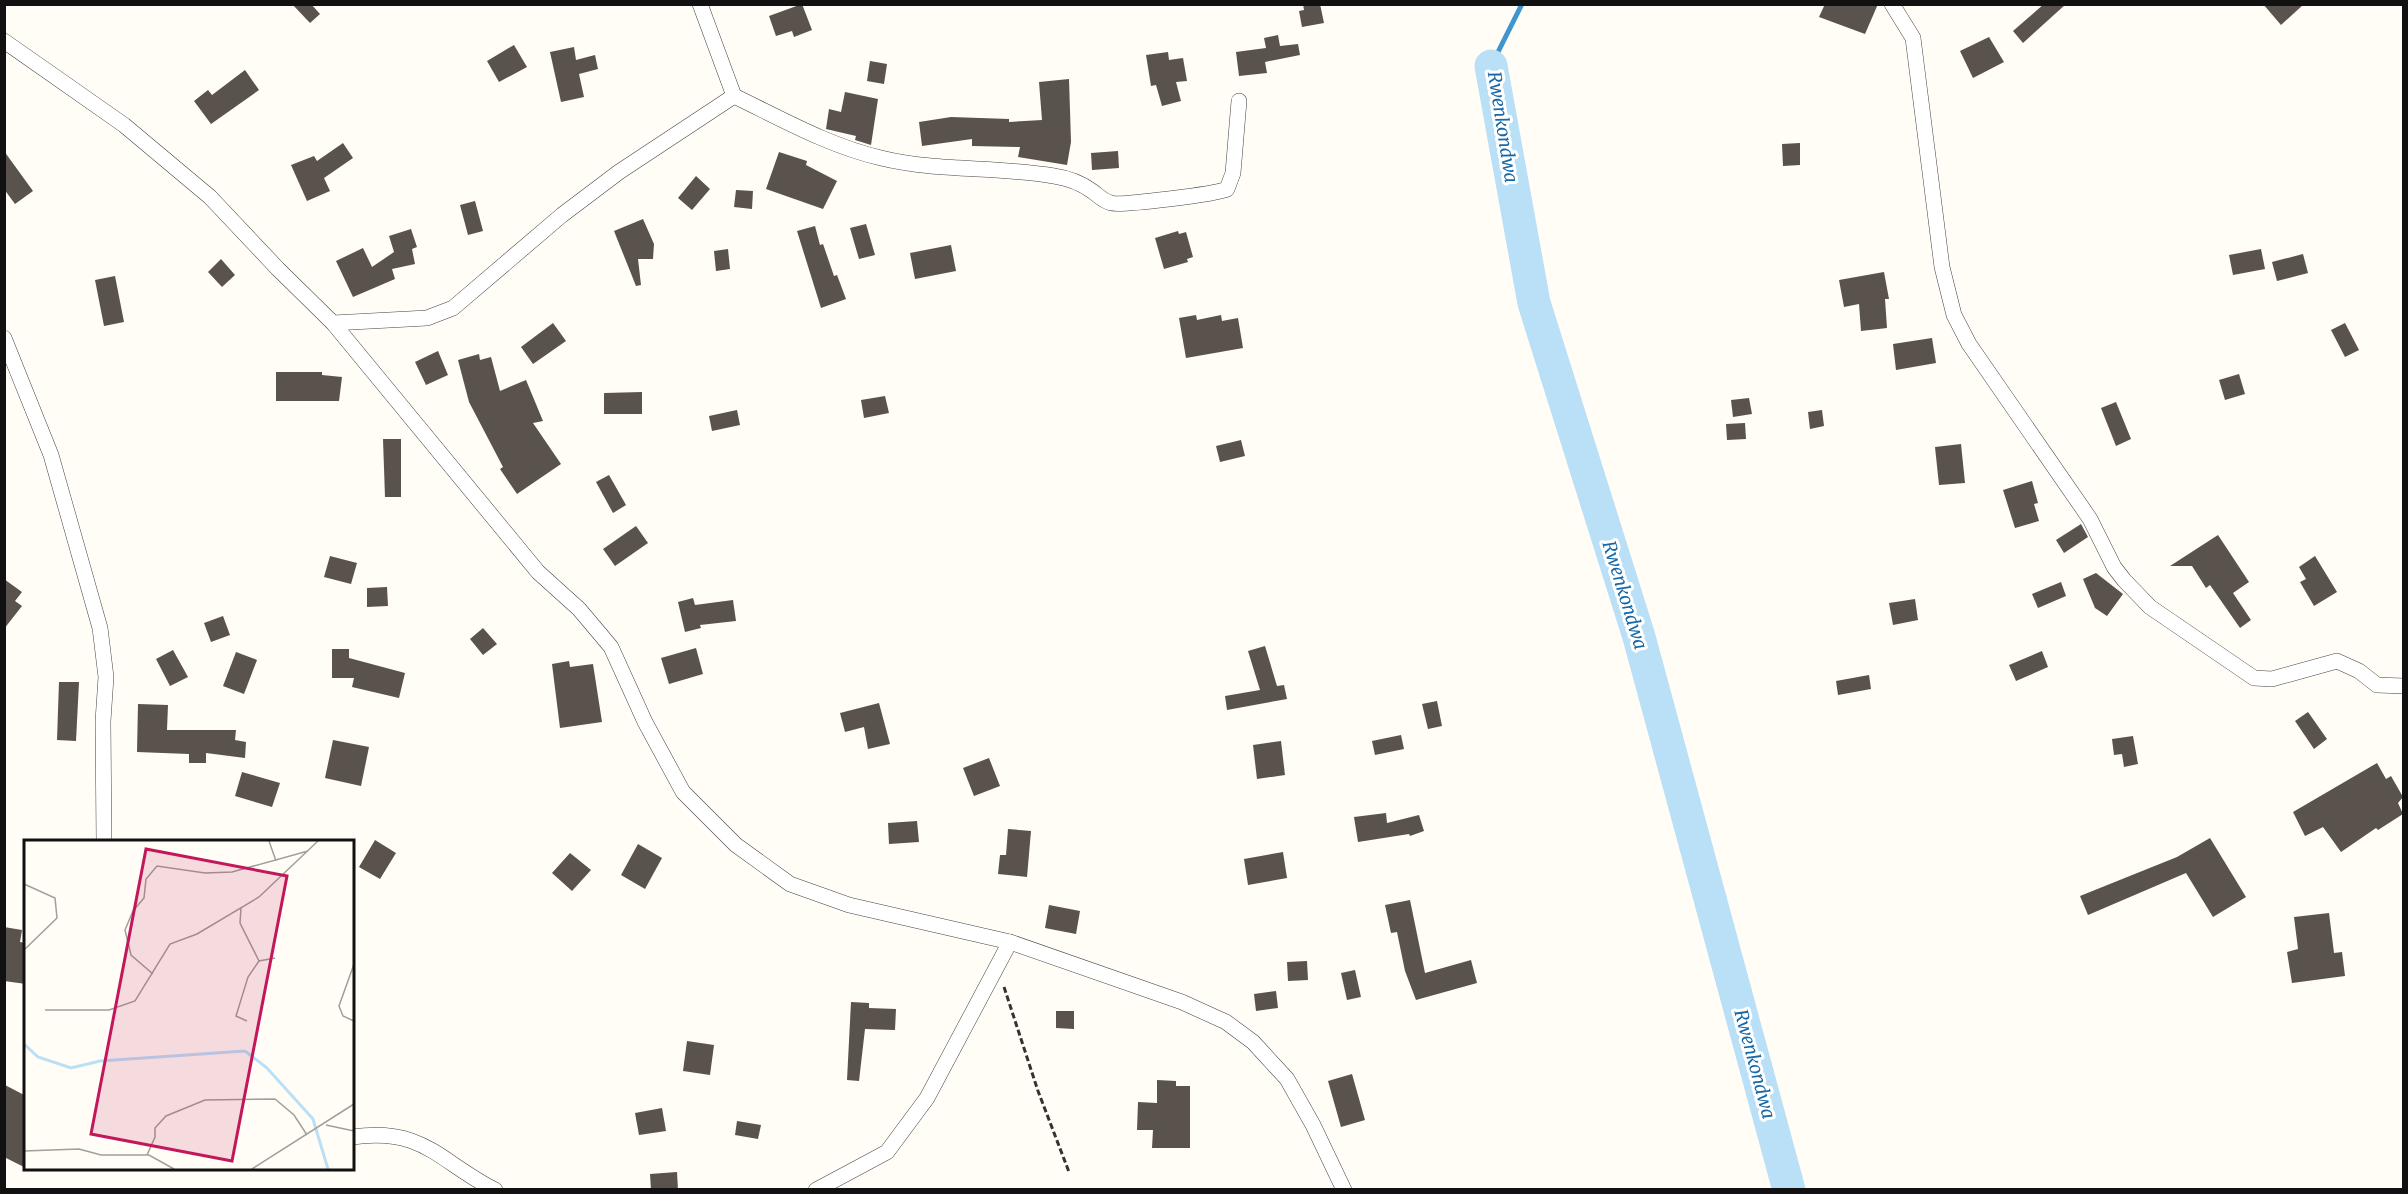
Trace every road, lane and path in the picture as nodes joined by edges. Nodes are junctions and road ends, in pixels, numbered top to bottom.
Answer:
1 (700, 4) edge
2 (1892, 4) edge
3 (4, 41) edge
4 (734, 96) junction
5 (1239, 101) dead end
6 (333, 323) junction
7 (4, 338) edge
8 (2403, 686) edge
9 (104, 840) edge
10 (1010, 942) junction
11 (998, 965) junction
12 (354, 1137) edge
13 (1069, 1172) dead end
14 (495, 1190) edge
15 (816, 1190) edge
16 (1344, 1190) edge

1 - 4 street
2 - 8 street
3 - 6 street
4 - 5 street
4 - 6 street
6 - 10 street
7 - 9 street
10 - 11 street
10 - 16 street
11 - 13 path
11 - 15 street
12 - 14 street

